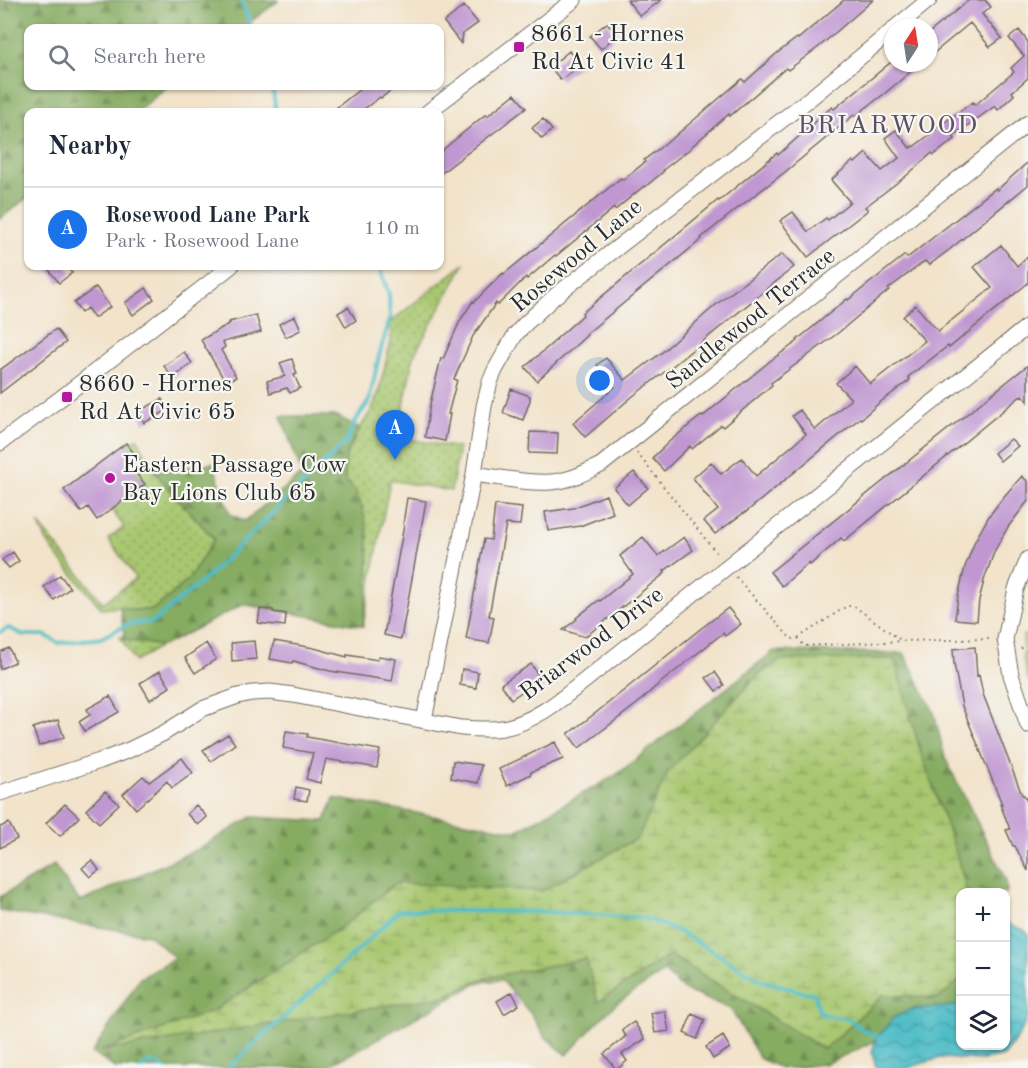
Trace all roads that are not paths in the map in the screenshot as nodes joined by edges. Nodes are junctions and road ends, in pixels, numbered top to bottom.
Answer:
1 (574, 0) edge
2 (929, 0) edge
3 (907, 18) edge
4 (884, 37) edge
5 (433, 108) edge
6 (1028, 123) edge
7 (226, 270) edge
8 (1028, 327) edge
9 (0, 443) edge
10 (474, 474) junction
11 (1028, 559) edge
12 (424, 720) junction
13 (1028, 725) edge
14 (0, 793) edge

1 - 5 street
2 - 3 street, Rosewood Lane
4 - 10 street, Rosewood Lane
6 - 10 street, Sandlewood Terrace
7 - 9 street
8 - 12 street, Briarwood Drive
10 - 12 street, Rosewood Lane
11 - 13 street
12 - 14 street, Briarwood Drive

